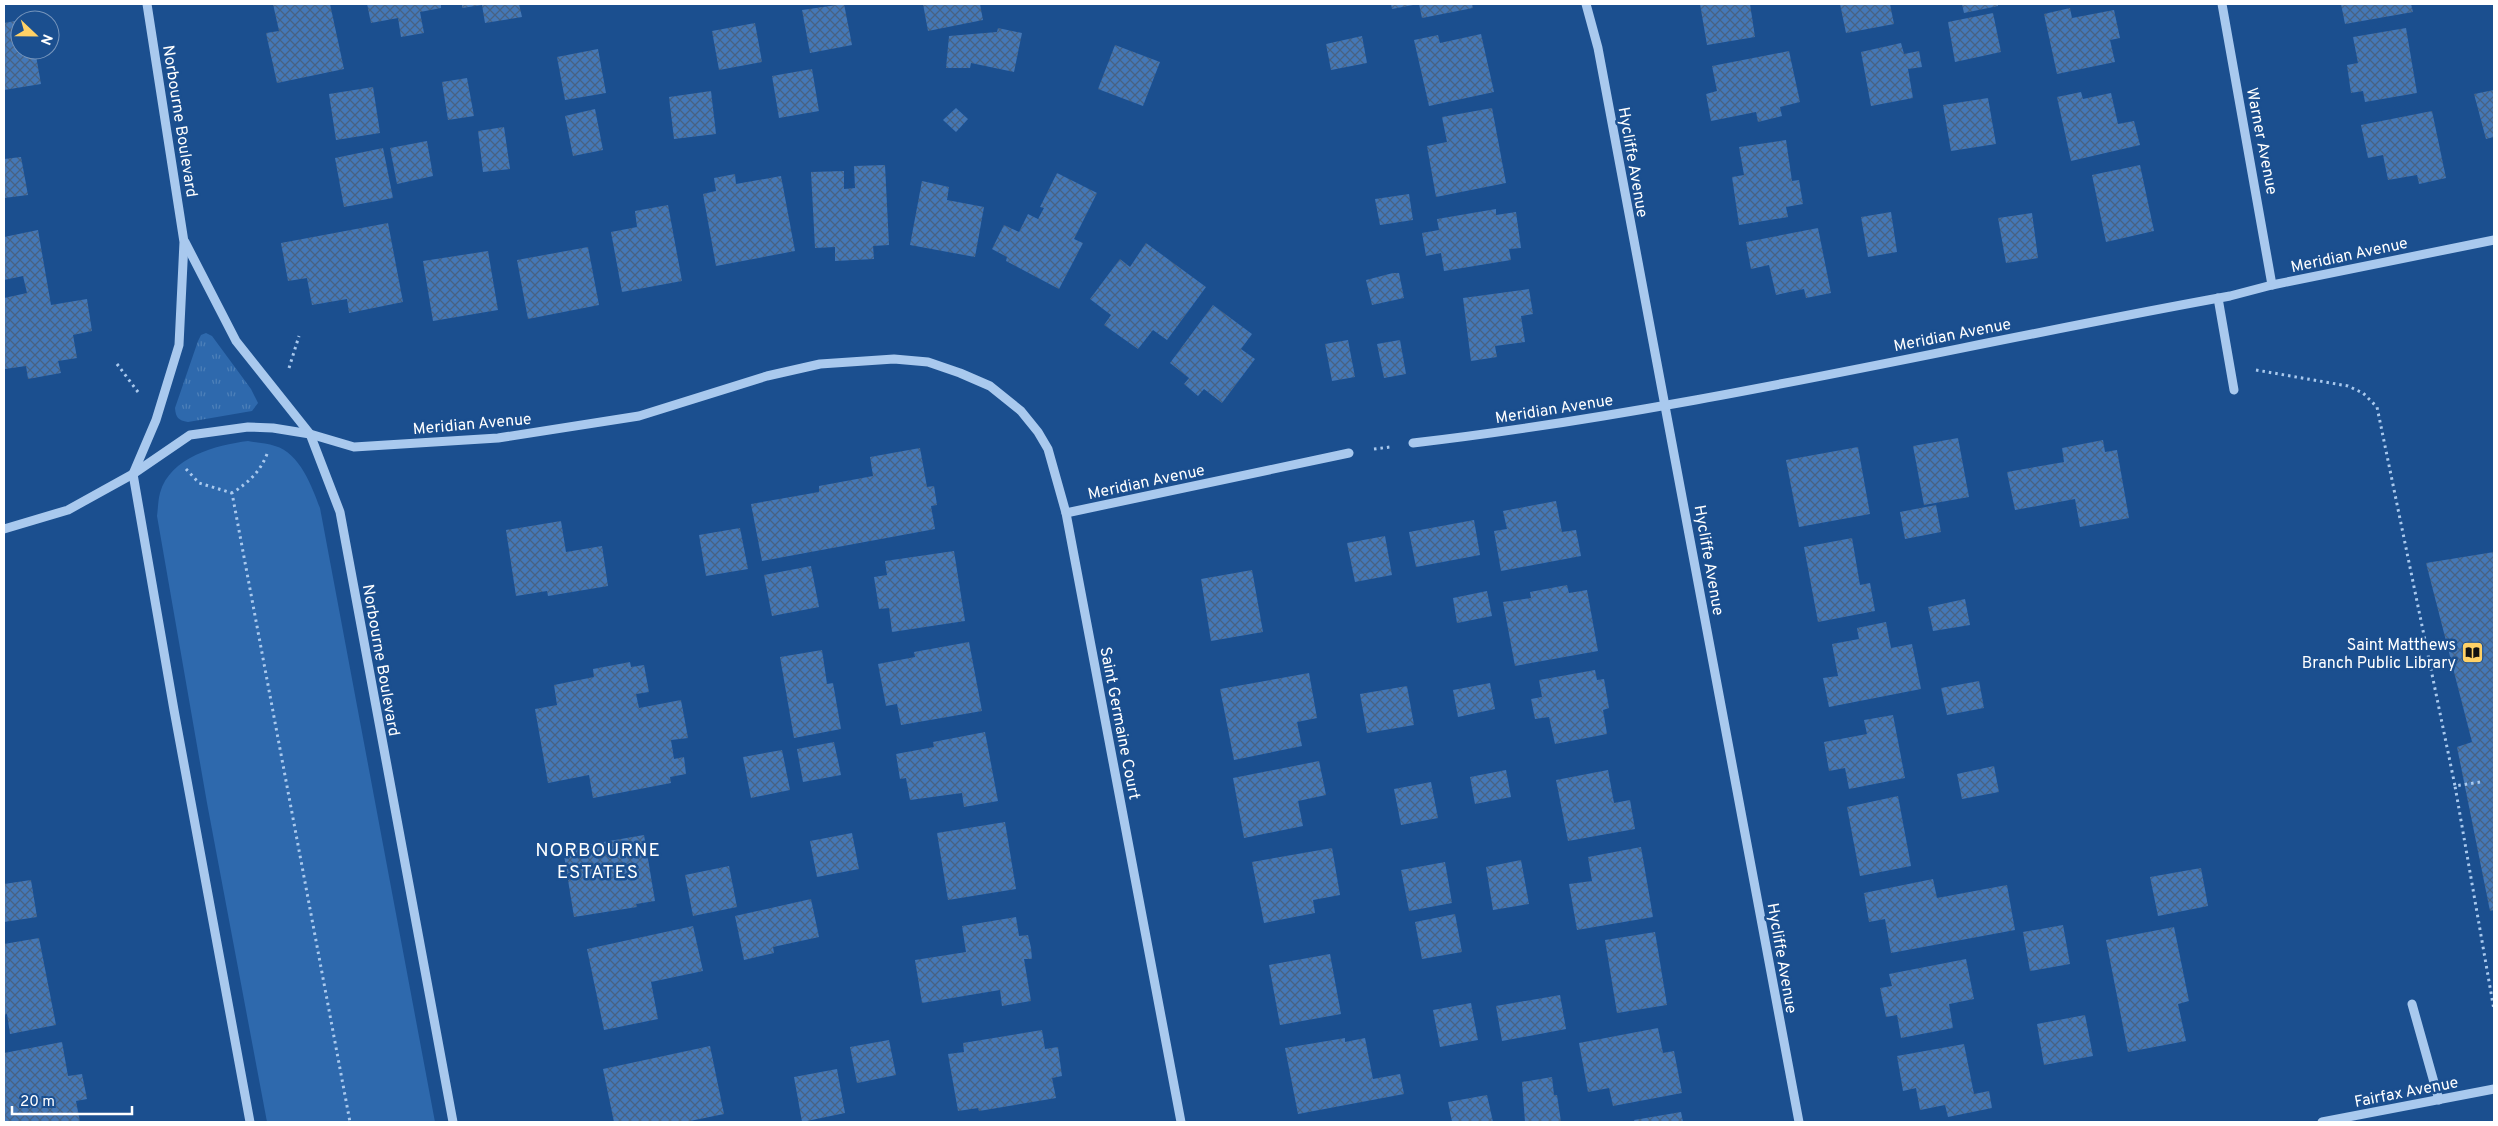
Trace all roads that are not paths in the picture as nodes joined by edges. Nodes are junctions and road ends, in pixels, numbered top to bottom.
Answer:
1 (147, 4) edge
2 (1586, 4) edge
3 (2222, 4) edge
4 (2494, 240) edge
5 (184, 242) junction
6 (2272, 285) junction
7 (2218, 298) junction
8 (960, 372) joint
9 (2234, 390) dead end
10 (1666, 405) junction
11 (310, 434) junction
12 (1413, 443) road end
13 (1349, 453) road end
14 (133, 474) junction
15 (1066, 513) junction
16 (4, 529) edge
17 (2412, 1004) dead end
18 (2494, 1089) edge
19 (2439, 1100) junction
20 (250, 1122) edge
21 (453, 1122) edge
22 (1181, 1122) edge
23 (1799, 1122) edge
24 (2322, 1122) edge

1 - 5 street, Norbourne Boulevard
2 - 10 street, Hycliffe Avenue
3 - 6 street, Warner Avenue
4 - 6 street, Meridian Avenue
5 - 11 street, Norbourne Boulevard
5 - 14 street, Norbourne Boulevard
6 - 7 street, Meridian Avenue
7 - 9 street
7 - 10 street, Meridian Avenue
8 - 11 street, Meridian Avenue
8 - 15 street, Saint Germaine Court
10 - 12 street, Meridian Avenue
10 - 23 street, Hycliffe Avenue
11 - 14 street, Meridian Avenue
11 - 21 street, Norbourne Boulevard
13 - 15 street, Meridian Avenue
14 - 16 street, Meridian Avenue
14 - 20 street
15 - 22 street, Saint Germaine Court
17 - 19 street
18 - 19 street, Fairfax Avenue
19 - 24 street, Fairfax Avenue

